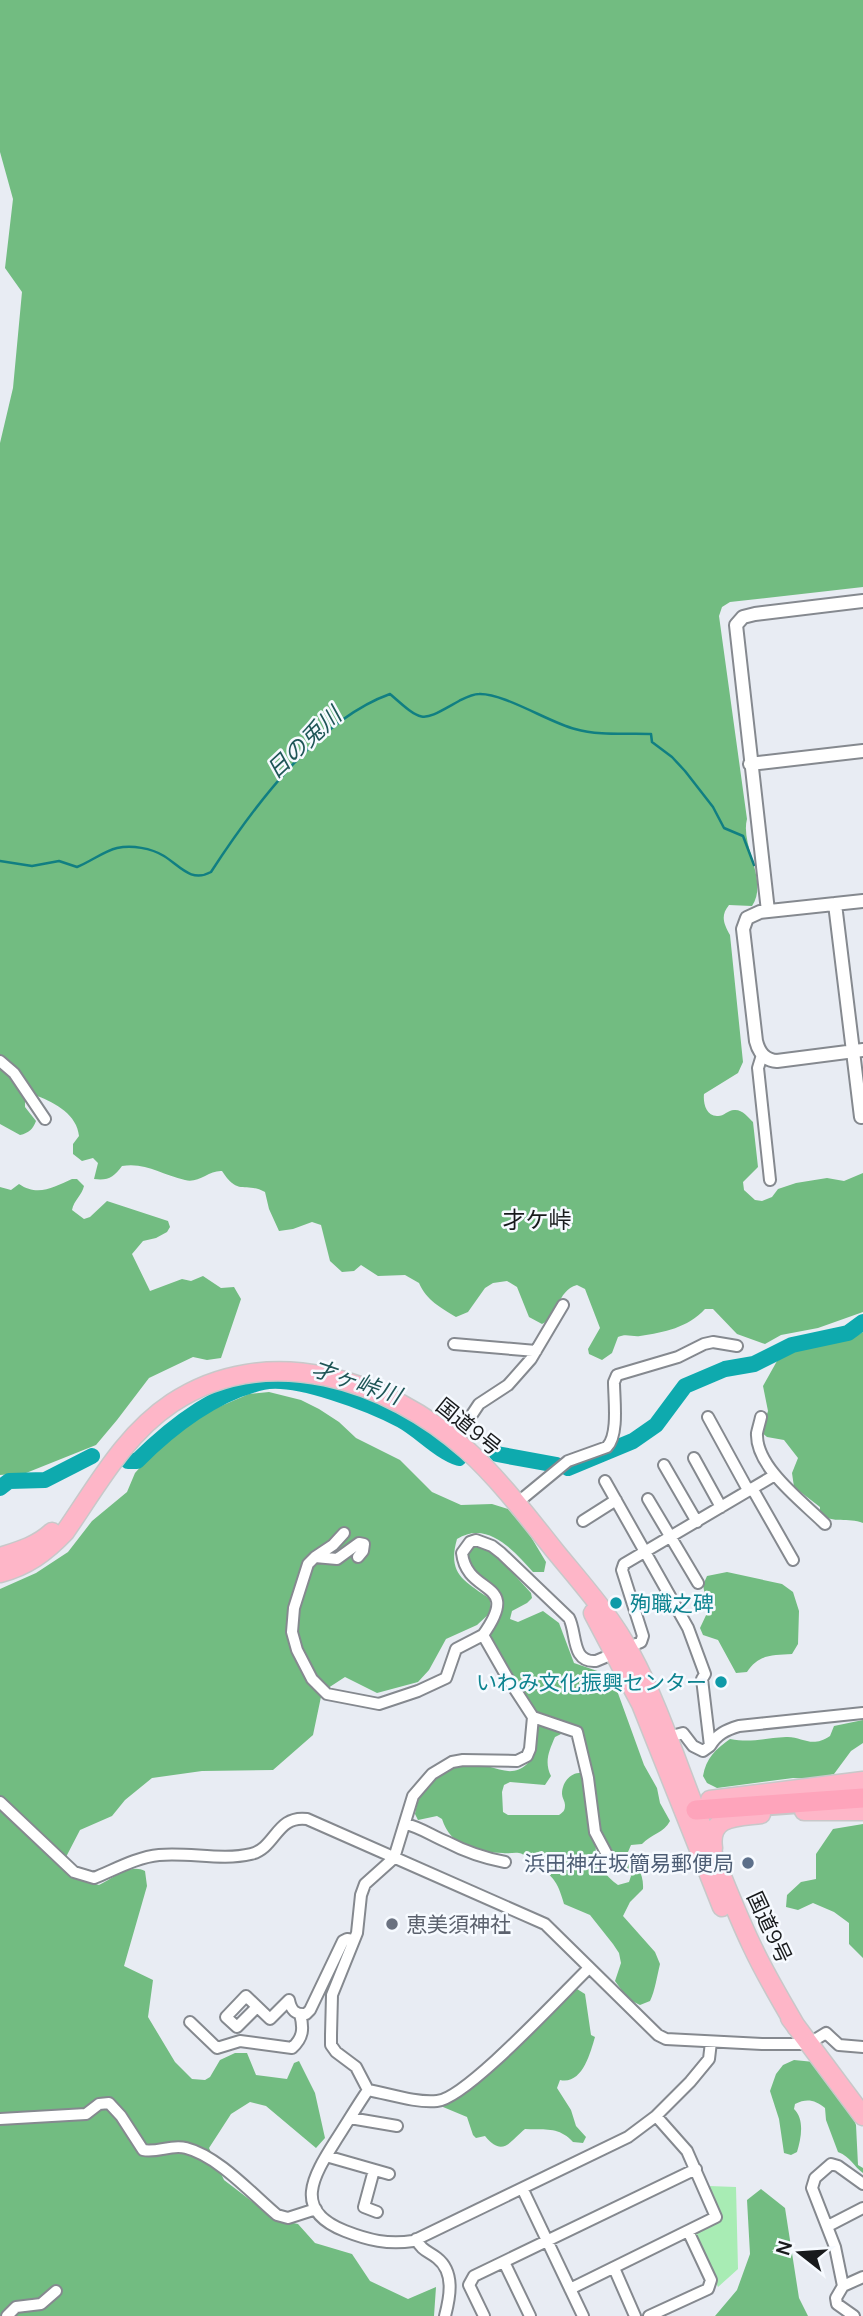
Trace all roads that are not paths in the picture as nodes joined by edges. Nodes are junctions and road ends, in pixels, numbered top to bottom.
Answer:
1 (863, 601) edge
2 (863, 751) edge
3 (750, 764) junction
4 (863, 901) edge
5 (835, 904) junction
6 (768, 911) junction
7 (858, 1051) edge
8 (762, 1055) junction
9 (0, 1061) edge
10 (861, 1117) dead end
11 (45, 1119) dead end
12 (770, 1180) dead end
13 (563, 1305) dead end
14 (454, 1344) dead end
15 (737, 1346) dead end
16 (536, 1351) junction
17 (708, 1417) dead end
18 (761, 1417) dead end
19 (455, 1440) junction
20 (694, 1458) dead end
21 (664, 1465) dead end
22 (775, 1475) junction
23 (605, 1481) dead end
24 (750, 1489) junction
25 (88, 1499) junction
26 (648, 1499) dead end
27 (616, 1500) junction
28 (517, 1503) junction
29 (721, 1507) junction
30 (583, 1521) dead end
31 (696, 1522) junction
32 (825, 1524) dead end
33 (344, 1533) dead end
34 (671, 1537) junction
35 (645, 1552) junction
36 (0, 1557) edge
37 (315, 1557) junction
38 (358, 1557) dead end
39 (793, 1560) dead end
40 (0, 1573) edge
41 (698, 1583) dead end
42 (483, 1635) junction
43 (622, 1651) junction
44 (863, 1713) edge
45 (533, 1717) junction
46 (668, 1737) junction
47 (710, 1746) junction
48 (685, 1777) junction
49 (863, 1781) edge
50 (863, 1796) edge
51 (724, 1799) junction
52 (0, 1802) edge
53 (690, 1811) junction
54 (863, 1811) edge
55 (761, 1814) junction
56 (406, 1824) junction
57 (715, 1857) junction
58 (394, 1858) junction
59 (505, 1862) dead end
60 (611, 1862) dead end
61 (355, 1940) junction
62 (589, 1968) junction
63 (257, 2007) dead end
64 (300, 2014) junction
65 (190, 2022) dead end
66 (797, 2028) junction
67 (711, 2042) junction
68 (808, 2044) junction
69 (863, 2047) edge
70 (368, 2090) junction
71 (656, 2116) junction
72 (863, 2116) edge
73 (350, 2118) junction
74 (0, 2119) edge
75 (397, 2126) dead end
76 (326, 2156) junction
77 (696, 2169) junction
78 (374, 2170) junction
79 (388, 2174) dead end
80 (863, 2185) edge
81 (523, 2190) junction
82 (863, 2208) edge
83 (316, 2209) junction
84 (377, 2212) dead end
85 (828, 2226) junction
86 (688, 2231) junction
87 (416, 2239) junction
88 (547, 2241) junction
89 (504, 2262) junction
90 (614, 2268) junction
91 (863, 2277) edge
92 (843, 2286) junction
93 (570, 2288) junction
94 (56, 2291) dead end
95 (8, 2316) edge
96 (445, 2316) edge
97 (484, 2316) edge
98 (530, 2316) edge
99 (583, 2316) edge
100 (635, 2316) edge
101 (649, 2316) edge
102 (854, 2316) edge

1 - 3 street
2 - 3 street
3 - 6 street
4 - 5 street
5 - 6 street
5 - 7 street
6 - 8 street
7 - 8 street
7 - 10 street
8 - 12 street
9 - 11 street
13 - 16 street
14 - 16 street
15 - 28 street
16 - 19 street
17 - 24 street
18 - 22 street
19 - 25 highway, 国道9号
19 - 28 highway, 国道9号
20 - 29 street
21 - 31 street
22 - 24 street
22 - 32 street
23 - 27 street
24 - 29 street
24 - 39 street
25 - 36 highway, 国道9号
25 - 40 highway, 国道9号
26 - 34 street
27 - 30 street
27 - 35 street
28 - 43 highway, 国道9号
29 - 31 street
31 - 34 street
33 - 37 street
34 - 35 street
34 - 41 street
35 - 43 street
35 - 47 street
37 - 38 street
37 - 42 street
42 - 43 street
42 - 45 street
43 - 46 highway, 国道9号
43 - 53 highway, 国道9号
44 - 47 street
45 - 56 street
45 - 60 street
46 - 47 street
46 - 48 highway, 国道9号
48 - 51 highway
48 - 53 highway, 国道9号
49 - 51 highway
50 - 51 highway
50 - 53 highway
51 - 53 highway
52 - 58 street
53 - 55 highway
53 - 57 highway, 国道9号
53 - 66 highway, 国道9号
54 - 55 highway
55 - 57 highway
56 - 58 street
56 - 59 street
57 - 66 highway, 国道9号
58 - 61 street
58 - 62 street
61 - 64 street
61 - 70 street
62 - 67 street
62 - 70 street
63 - 64 street
64 - 65 street
66 - 68 highway, 国道9号
67 - 68 street
67 - 71 street
68 - 69 street
68 - 72 highway, 国道9号
70 - 73 street
71 - 77 street
71 - 81 street
73 - 75 street
73 - 76 street
74 - 83 street
76 - 78 street
76 - 83 street
77 - 86 street
77 - 88 street
78 - 79 street
78 - 84 street
80 - 85 street
81 - 87 street
81 - 88 street
82 - 85 street
83 - 87 street
85 - 92 street
86 - 90 street
86 - 101 street
87 - 96 street
88 - 89 street
88 - 93 street
89 - 97 street
89 - 98 street
90 - 93 street
90 - 100 street
91 - 92 street
92 - 102 street
93 - 99 street
94 - 95 street

